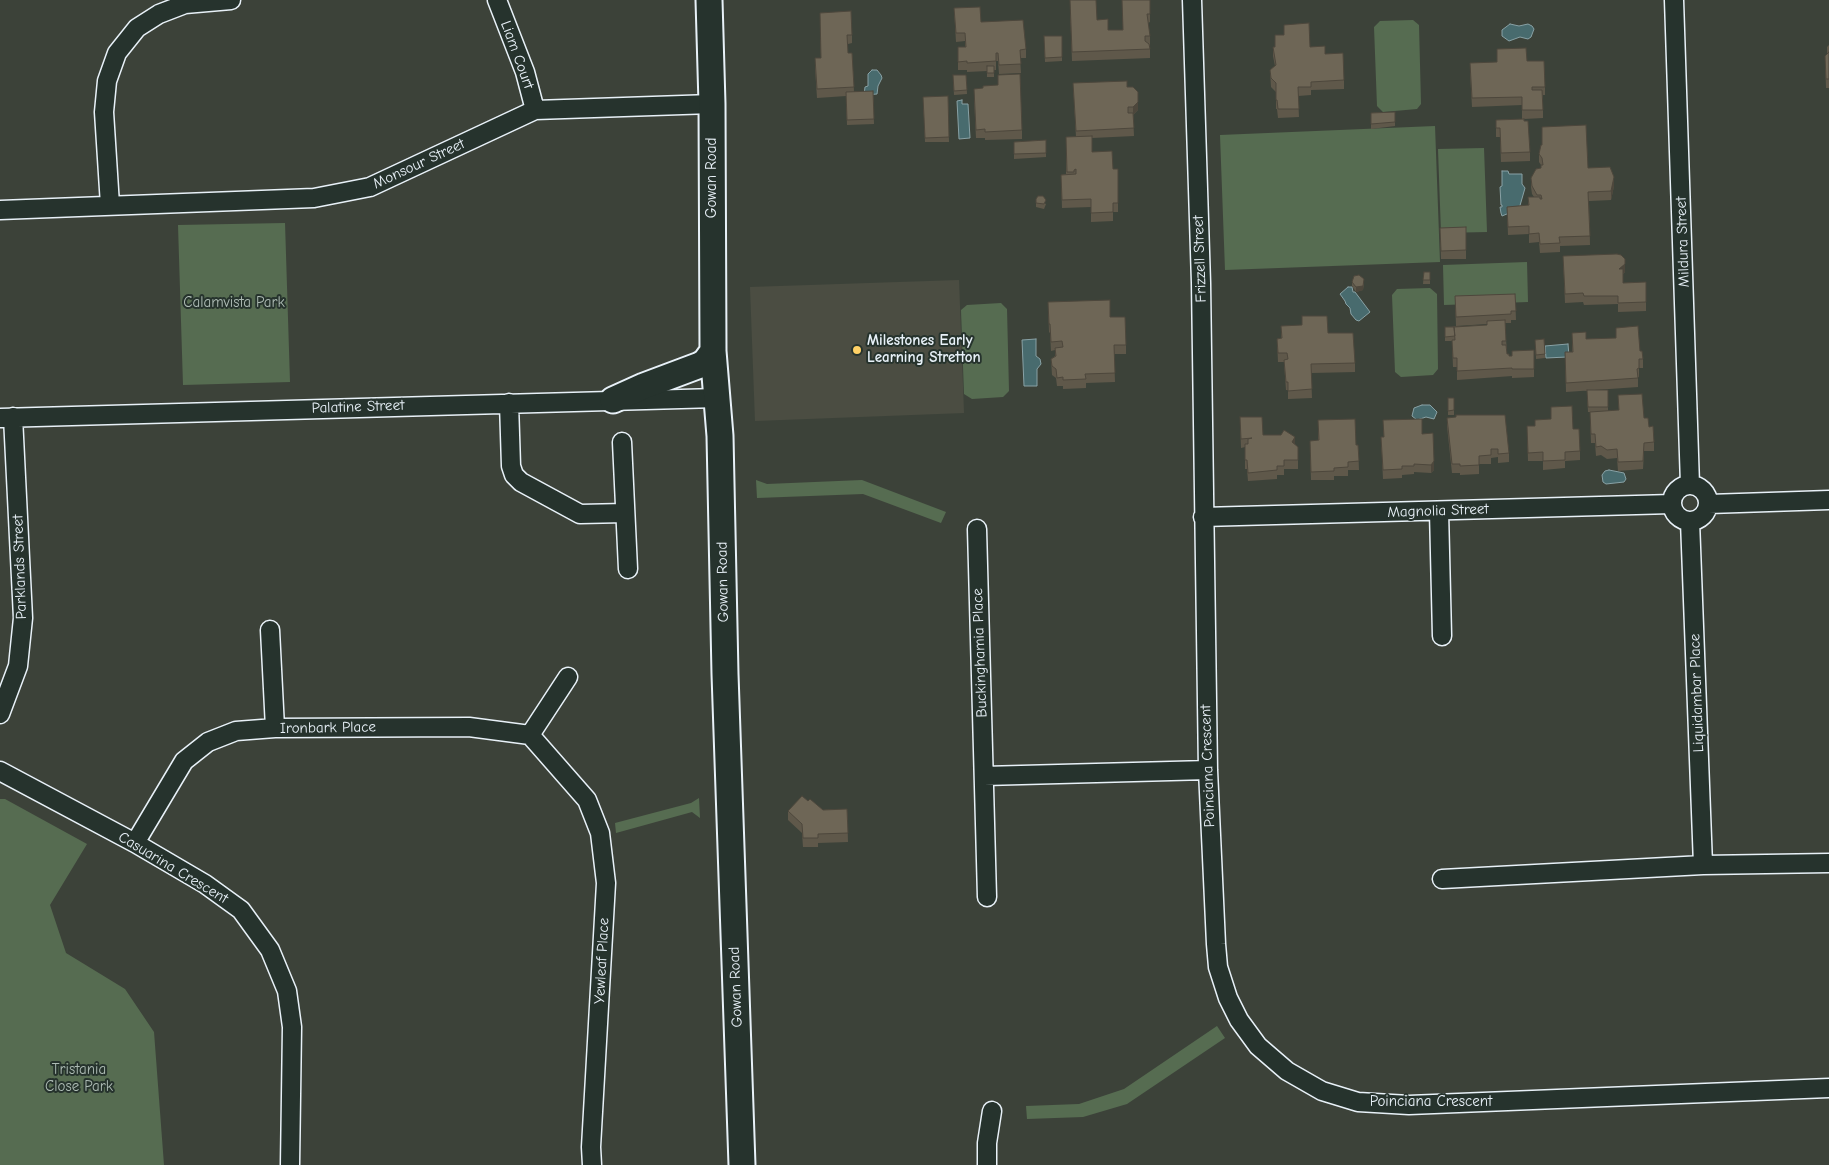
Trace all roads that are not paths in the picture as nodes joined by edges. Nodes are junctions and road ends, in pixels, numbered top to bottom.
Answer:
1 (231, 0) edge
2 (497, 0) edge
3 (709, 0) edge
4 (1192, 0) edge
5 (1674, 0) edge
6 (712, 104) junction
7 (535, 110) junction
8 (110, 205) junction
9 (0, 210) edge
10 (713, 351) junction
11 (717, 398) junction
12 (614, 400) junction
13 (509, 403) junction
14 (7, 417) edge
15 (622, 442) dead end
16 (1690, 485) junction
17 (1829, 500) edge
18 (1672, 504) junction
19 (1709, 504) junction
20 (1439, 511) junction
21 (625, 513) junction
22 (1203, 517) junction
23 (1690, 521) junction
24 (976, 529) dead end
25 (628, 569) dead end
26 (270, 630) dead end
27 (1442, 636) dead end
28 (568, 677) dead end
29 (0, 714) edge
30 (275, 728) junction
31 (530, 735) junction
32 (1208, 770) junction
33 (0, 771) edge
34 (984, 776) junction
35 (135, 843) junction
36 (1829, 862) edge
37 (1703, 865) junction
38 (1442, 879) dead end
39 (988, 897) dead end
40 (1829, 1088) edge
41 (992, 1111) dead end
42 (290, 1165) edge
43 (592, 1165) edge
44 (742, 1165) edge
45 (987, 1165) edge

1 - 8 street
2 - 7 street, Liam Court
3 - 6 main road, Gowan Road
4 - 22 street, Frizzell Street
5 - 16 street, Mildura Street
6 - 7 street, Monsour Street
6 - 10 main road, Gowan Road
7 - 8 street, Monsour Street
8 - 9 street, Monsour Street
10 - 11 main road, Gowan Road
10 - 12 main road
11 - 12 street, Palatine Street
11 - 44 main road, Gowan Road
12 - 13 street, Palatine Street
13 - 14 street, Palatine Street
13 - 21 street
14 - 29 street, Parklands Street
15 - 21 street
16 - 18 street
16 - 19 street
17 - 19 street
18 - 20 street, Magnolia Street
18 - 23 street
19 - 23 street
20 - 22 street, Magnolia Street
20 - 27 street
21 - 25 street
22 - 32 street, Poinciana Crescent
23 - 37 street, Liquidambar Place
24 - 34 street, Buckinghamia Place
26 - 30 street
28 - 31 street
30 - 31 street, Ironbark Place
30 - 35 street, Ironbark Place
31 - 43 street, Yewleaf Place
32 - 34 street
32 - 40 street, Poinciana Crescent
33 - 35 street, Casuarina Crescent
34 - 39 street, Buckinghamia Place
35 - 42 street, Casuarina Crescent
36 - 37 street
37 - 38 street
41 - 45 street

